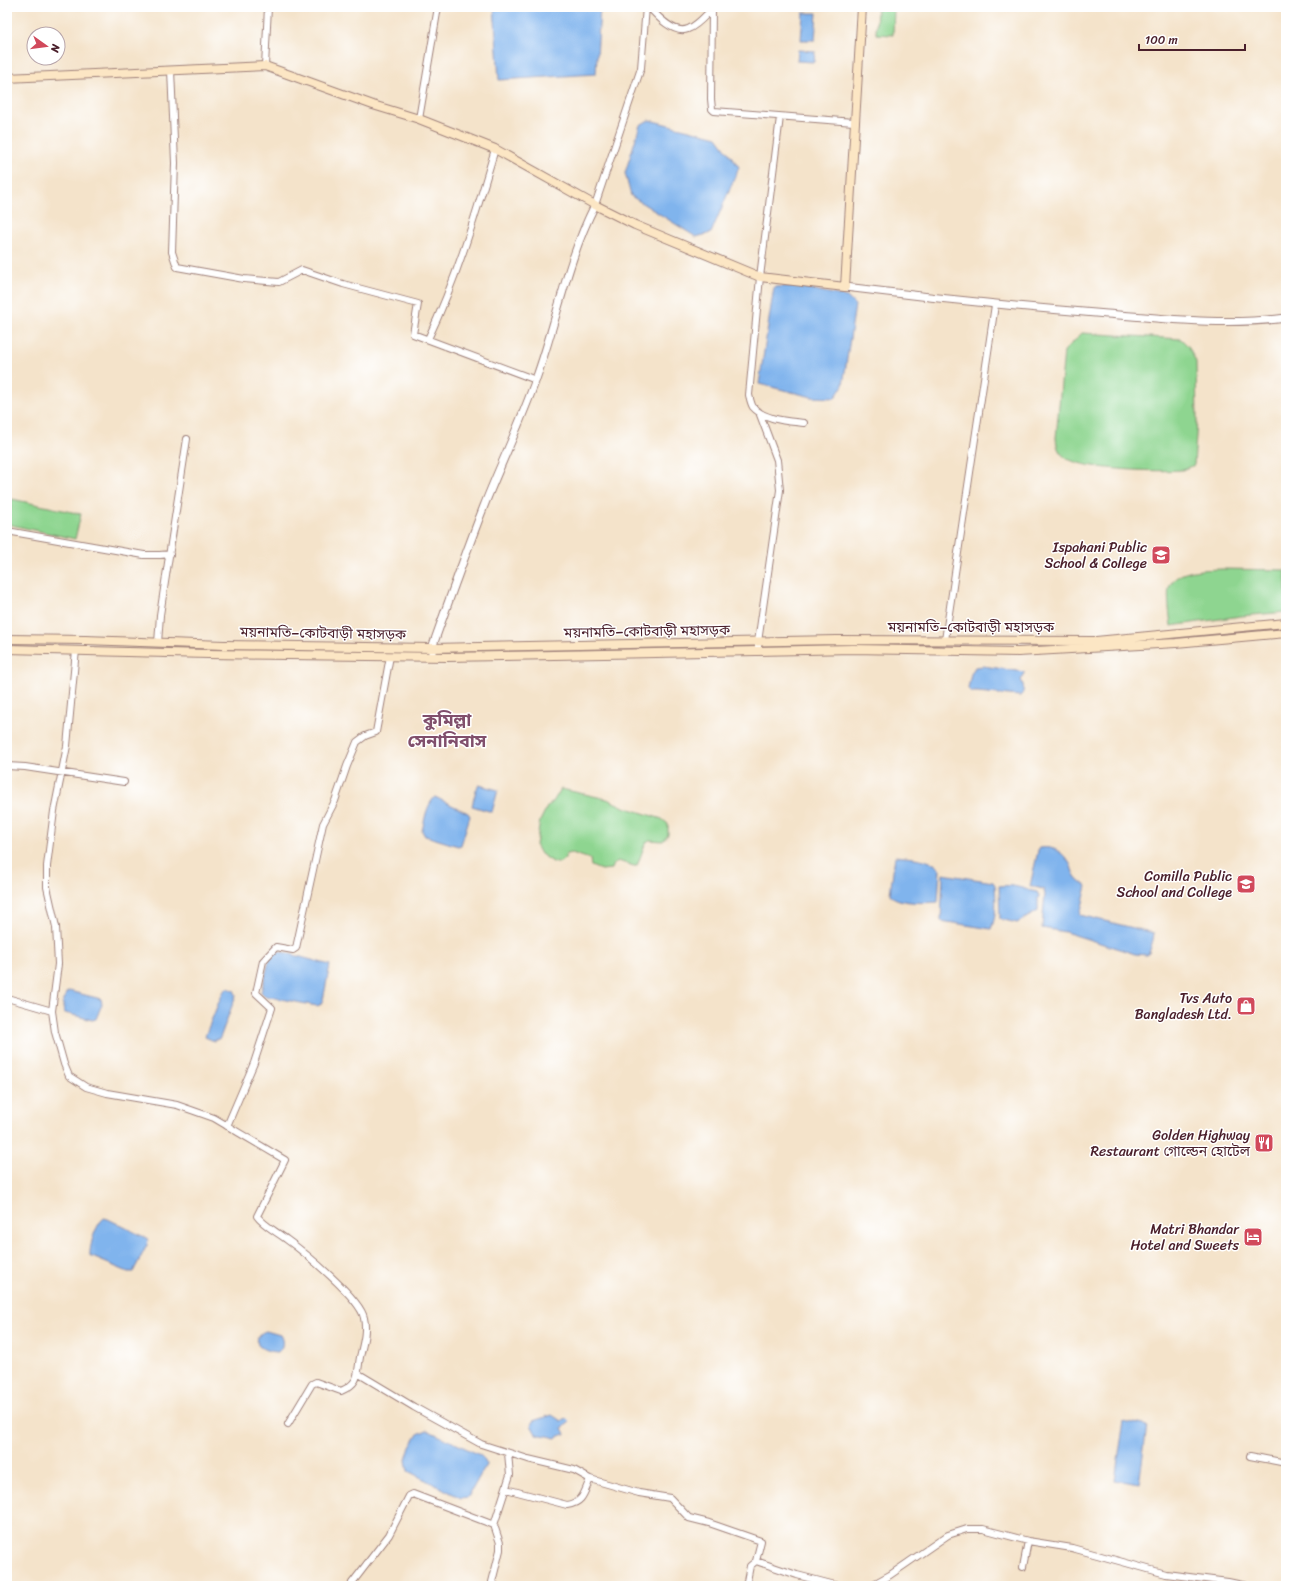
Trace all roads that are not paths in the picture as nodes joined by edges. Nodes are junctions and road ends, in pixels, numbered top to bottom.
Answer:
1 (268, 7) edge
2 (438, 7) edge
3 (646, 7) edge
4 (649, 7) edge
5 (862, 7) edge
6 (713, 8) edge
7 (265, 66) junction
8 (171, 70) junction
9 (7, 78) edge
10 (780, 117) junction
11 (419, 119) junction
12 (854, 122) junction
13 (495, 149) junction
14 (595, 205) junction
15 (760, 277) junction
16 (845, 287) junction
17 (995, 305) junction
18 (1286, 318) edge
19 (428, 339) junction
20 (536, 380) junction
21 (759, 412) junction
22 (804, 423) dead end
23 (187, 439) dead end
24 (7, 531) edge
25 (170, 554) junction
26 (1286, 623) edge
27 (1286, 633) edge
28 (7, 639) edge
29 (945, 640) junction
30 (758, 642) junction
31 (158, 643) junction
32 (1097, 644) junction
33 (432, 648) junction
34 (7, 649) edge
35 (76, 650) junction
36 (758, 651) junction
37 (390, 656) junction
38 (432, 656) junction
39 (7, 766) edge
40 (62, 773) junction
41 (124, 782) dead end
42 (7, 998) edge
43 (52, 1011) junction
44 (227, 1126) junction
45 (359, 1374) junction
46 (288, 1424) dead end
47 (508, 1453) junction
48 (1250, 1456) dead end
49 (1286, 1463) edge
50 (590, 1479) junction
51 (506, 1489) junction
52 (494, 1525) junction
53 (1028, 1541) junction
54 (756, 1561) junction
55 (1023, 1567) dead end
56 (352, 1583) dead end
57 (1210, 1583) edge
58 (496, 1586) edge
59 (746, 1586) edge
60 (839, 1586) edge
61 (870, 1586) edge
62 (1247, 1586) edge

1 - 7 street
2 - 11 street
3 - 14 street
4 - 6 street
5 - 12 main road
6 - 10 street
7 - 8 main road
7 - 11 main road
8 - 9 main road
8 - 19 street
10 - 12 street
10 - 15 street
11 - 13 main road
12 - 16 main road
13 - 14 main road
13 - 19 street
14 - 15 main road
14 - 20 street
15 - 16 main road
15 - 21 street
16 - 17 street
17 - 18 street
17 - 29 street
19 - 20 street
20 - 33 street
21 - 22 street
21 - 30 street
23 - 25 street
24 - 25 street
25 - 31 street
26 - 32 main road, ময়নামতি–কোটবাড়ী মহাসড়ক
27 - 32 main road, ময়নামতি–কোটবাড়ী মহাসড়ক
28 - 31 main road, ময়নামতি–কোটবাড়ী মহাসড়ক
29 - 30 main road, ময়নামতি–কোটবাড়ী মহাসড়ক
29 - 32 main road, ময়নামতি–কোটবাড়ী মহাসড়ক
30 - 33 main road, ময়নামতি–কোটবাড়ী মহাসড়ক
30 - 36 street
31 - 33 main road, ময়নামতি–কোটবাড়ী মহাসড়ক
32 - 36 main road, ময়নামতি–কোটবাড়ী মহাসড়ক
33 - 38 street
34 - 35 main road, ময়নামতি–কোটবাড়ী মহাসড়ক
35 - 37 main road, ময়নামতি–কোটবাড়ী মহাসড়ক
35 - 40 street
36 - 38 main road, ময়নামতি–কোটবাড়ী মহাসড়ক
37 - 38 main road, ময়নামতি–কোটবাড়ী মহাসড়ক
37 - 44 street
39 - 40 street
40 - 41 street
40 - 43 street
42 - 43 street
43 - 44 street
44 - 45 street
45 - 46 street
45 - 47 street
47 - 50 street
47 - 51 street
48 - 49 street
50 - 51 street
50 - 54 street
51 - 52 street
52 - 56 street
52 - 58 street
53 - 55 street
53 - 57 street
53 - 61 street
54 - 59 street
54 - 60 street
57 - 62 street

